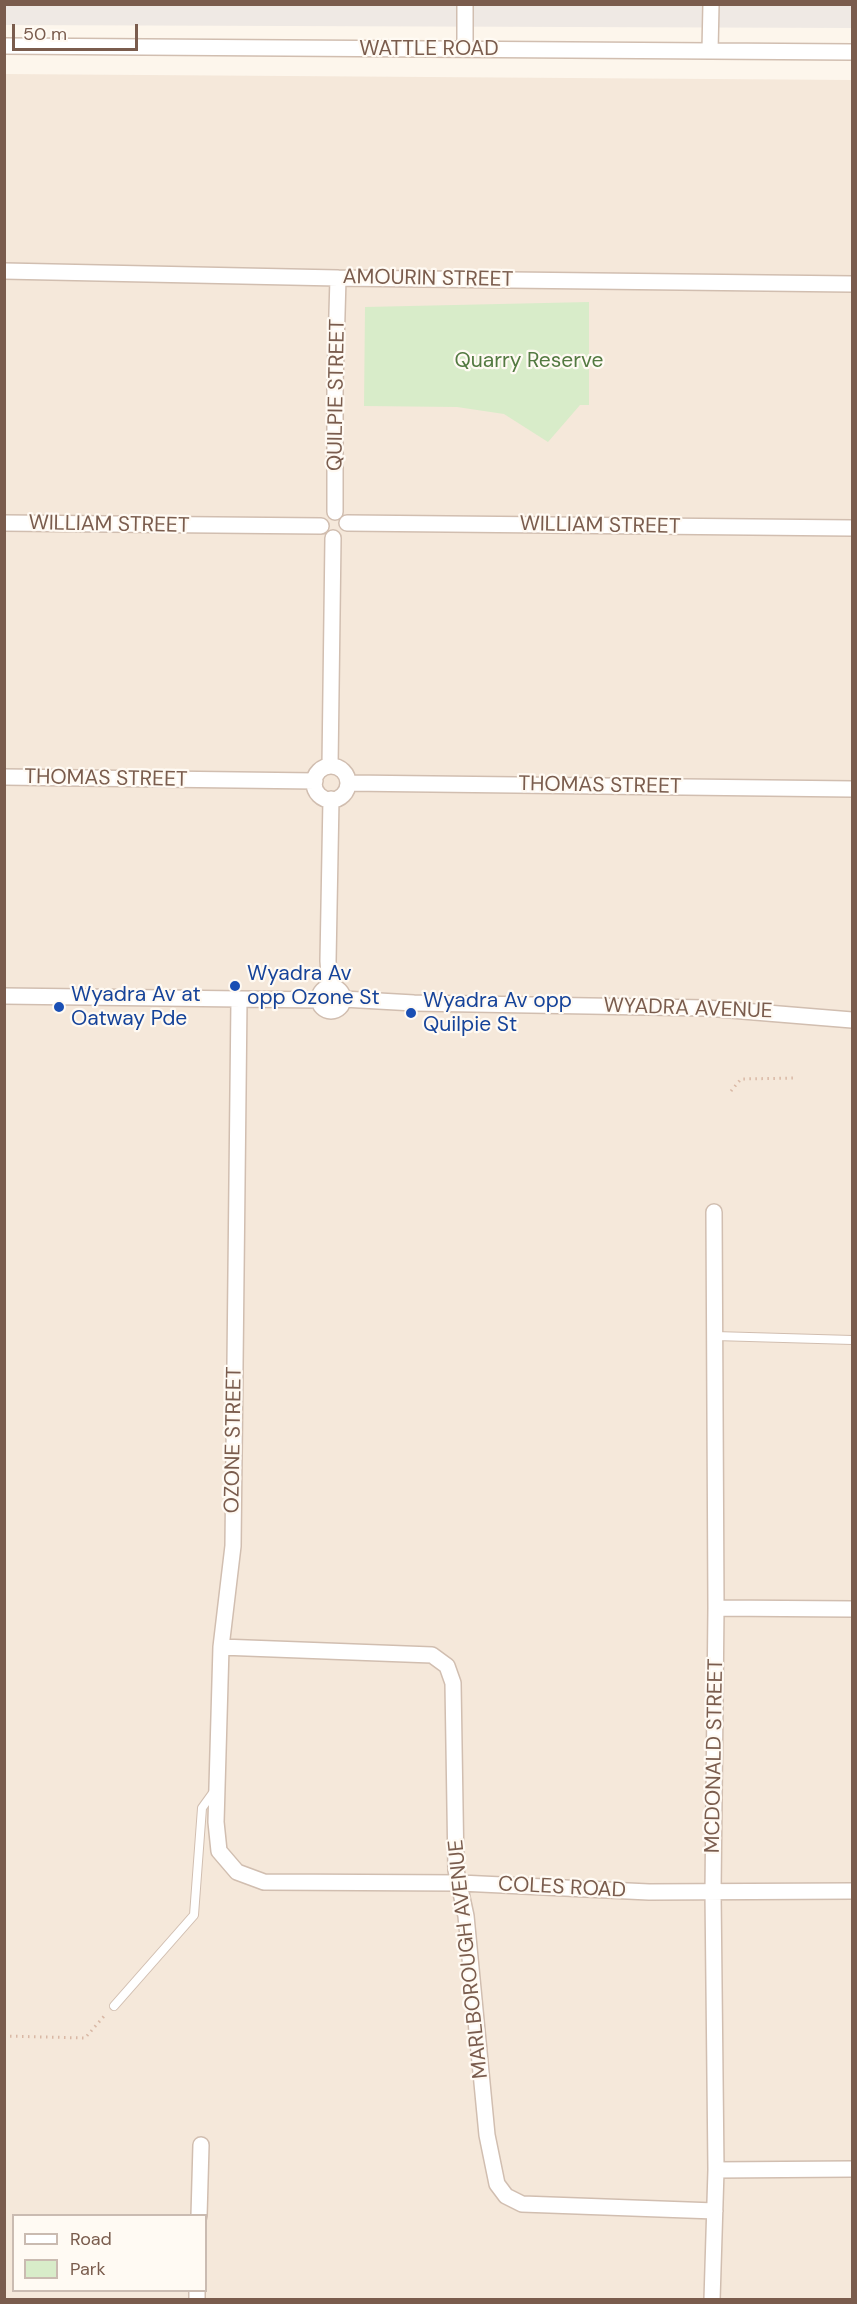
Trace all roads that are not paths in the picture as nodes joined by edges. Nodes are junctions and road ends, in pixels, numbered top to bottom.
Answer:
1 (465, 4) edge
2 (711, 4) edge
3 (4, 46) edge
4 (465, 49) junction
5 (710, 51) junction
6 (852, 52) edge
7 (4, 271) edge
8 (338, 278) junction
9 (852, 284) edge
10 (335, 512) junction
11 (4, 523) edge
12 (347, 523) junction
13 (321, 526) junction
14 (852, 528) edge
15 (333, 538) junction
16 (330, 766) junction
17 (4, 777) edge
18 (315, 781) junction
19 (348, 783) junction
20 (852, 789) edge
21 (331, 799) junction
22 (330, 988) junction
23 (4, 996) edge
24 (343, 999) junction
25 (239, 1000) junction
26 (320, 1000) junction
27 (852, 1020) edge
28 (714, 1212) dead end
29 (715, 1336) junction
30 (852, 1340) edge
31 (716, 1608) junction
32 (852, 1609) edge
33 (221, 1647) junction
34 (217, 1786) junction
35 (237, 1872) joint
36 (460, 1883) junction
37 (852, 1891) edge
38 (713, 1892) junction
39 (114, 2006) road end
40 (201, 2145) dead end
41 (852, 2169) edge
42 (716, 2170) junction
43 (715, 2211) junction
44 (199, 2214) edge
45 (712, 2300) edge

1 - 4 street
2 - 5 street
3 - 4 street, WATTLE ROAD
4 - 5 street, WATTLE ROAD
5 - 6 street, WATTLE ROAD
7 - 8 street, AMOURIN STREET
8 - 9 street, AMOURIN STREET
8 - 10 street, QUILPIE STREET
10 - 12 street
10 - 13 street
11 - 13 street, WILLIAM STREET
12 - 14 street, WILLIAM STREET
12 - 15 street
13 - 15 street
15 - 16 street
16 - 18 street
16 - 19 street
17 - 18 street, THOMAS STREET
18 - 21 street
19 - 20 street, THOMAS STREET
19 - 21 street
21 - 22 street
22 - 24 street
22 - 26 street
23 - 25 street
24 - 26 street
24 - 27 street, WYADRA AVENUE
25 - 26 street
25 - 33 street, OZONE STREET
28 - 29 street, MCDONALD STREET
29 - 30 lane
29 - 31 street, MCDONALD STREET
31 - 32 street
31 - 38 street, MCDONALD STREET
33 - 34 street, OZONE STREET
33 - 36 street, MARLBOROUGH AVENUE
34 - 35 street, OZONE STREET
34 - 39 lane
35 - 36 street, COLES ROAD
36 - 38 street, COLES ROAD
36 - 43 street, MARLBOROUGH AVENUE
37 - 38 street, COLES ROAD
38 - 42 street, MCDONALD STREET
40 - 44 street
41 - 42 street
42 - 43 street, MCDONALD STREET
43 - 45 street, MCDONALD STREET

